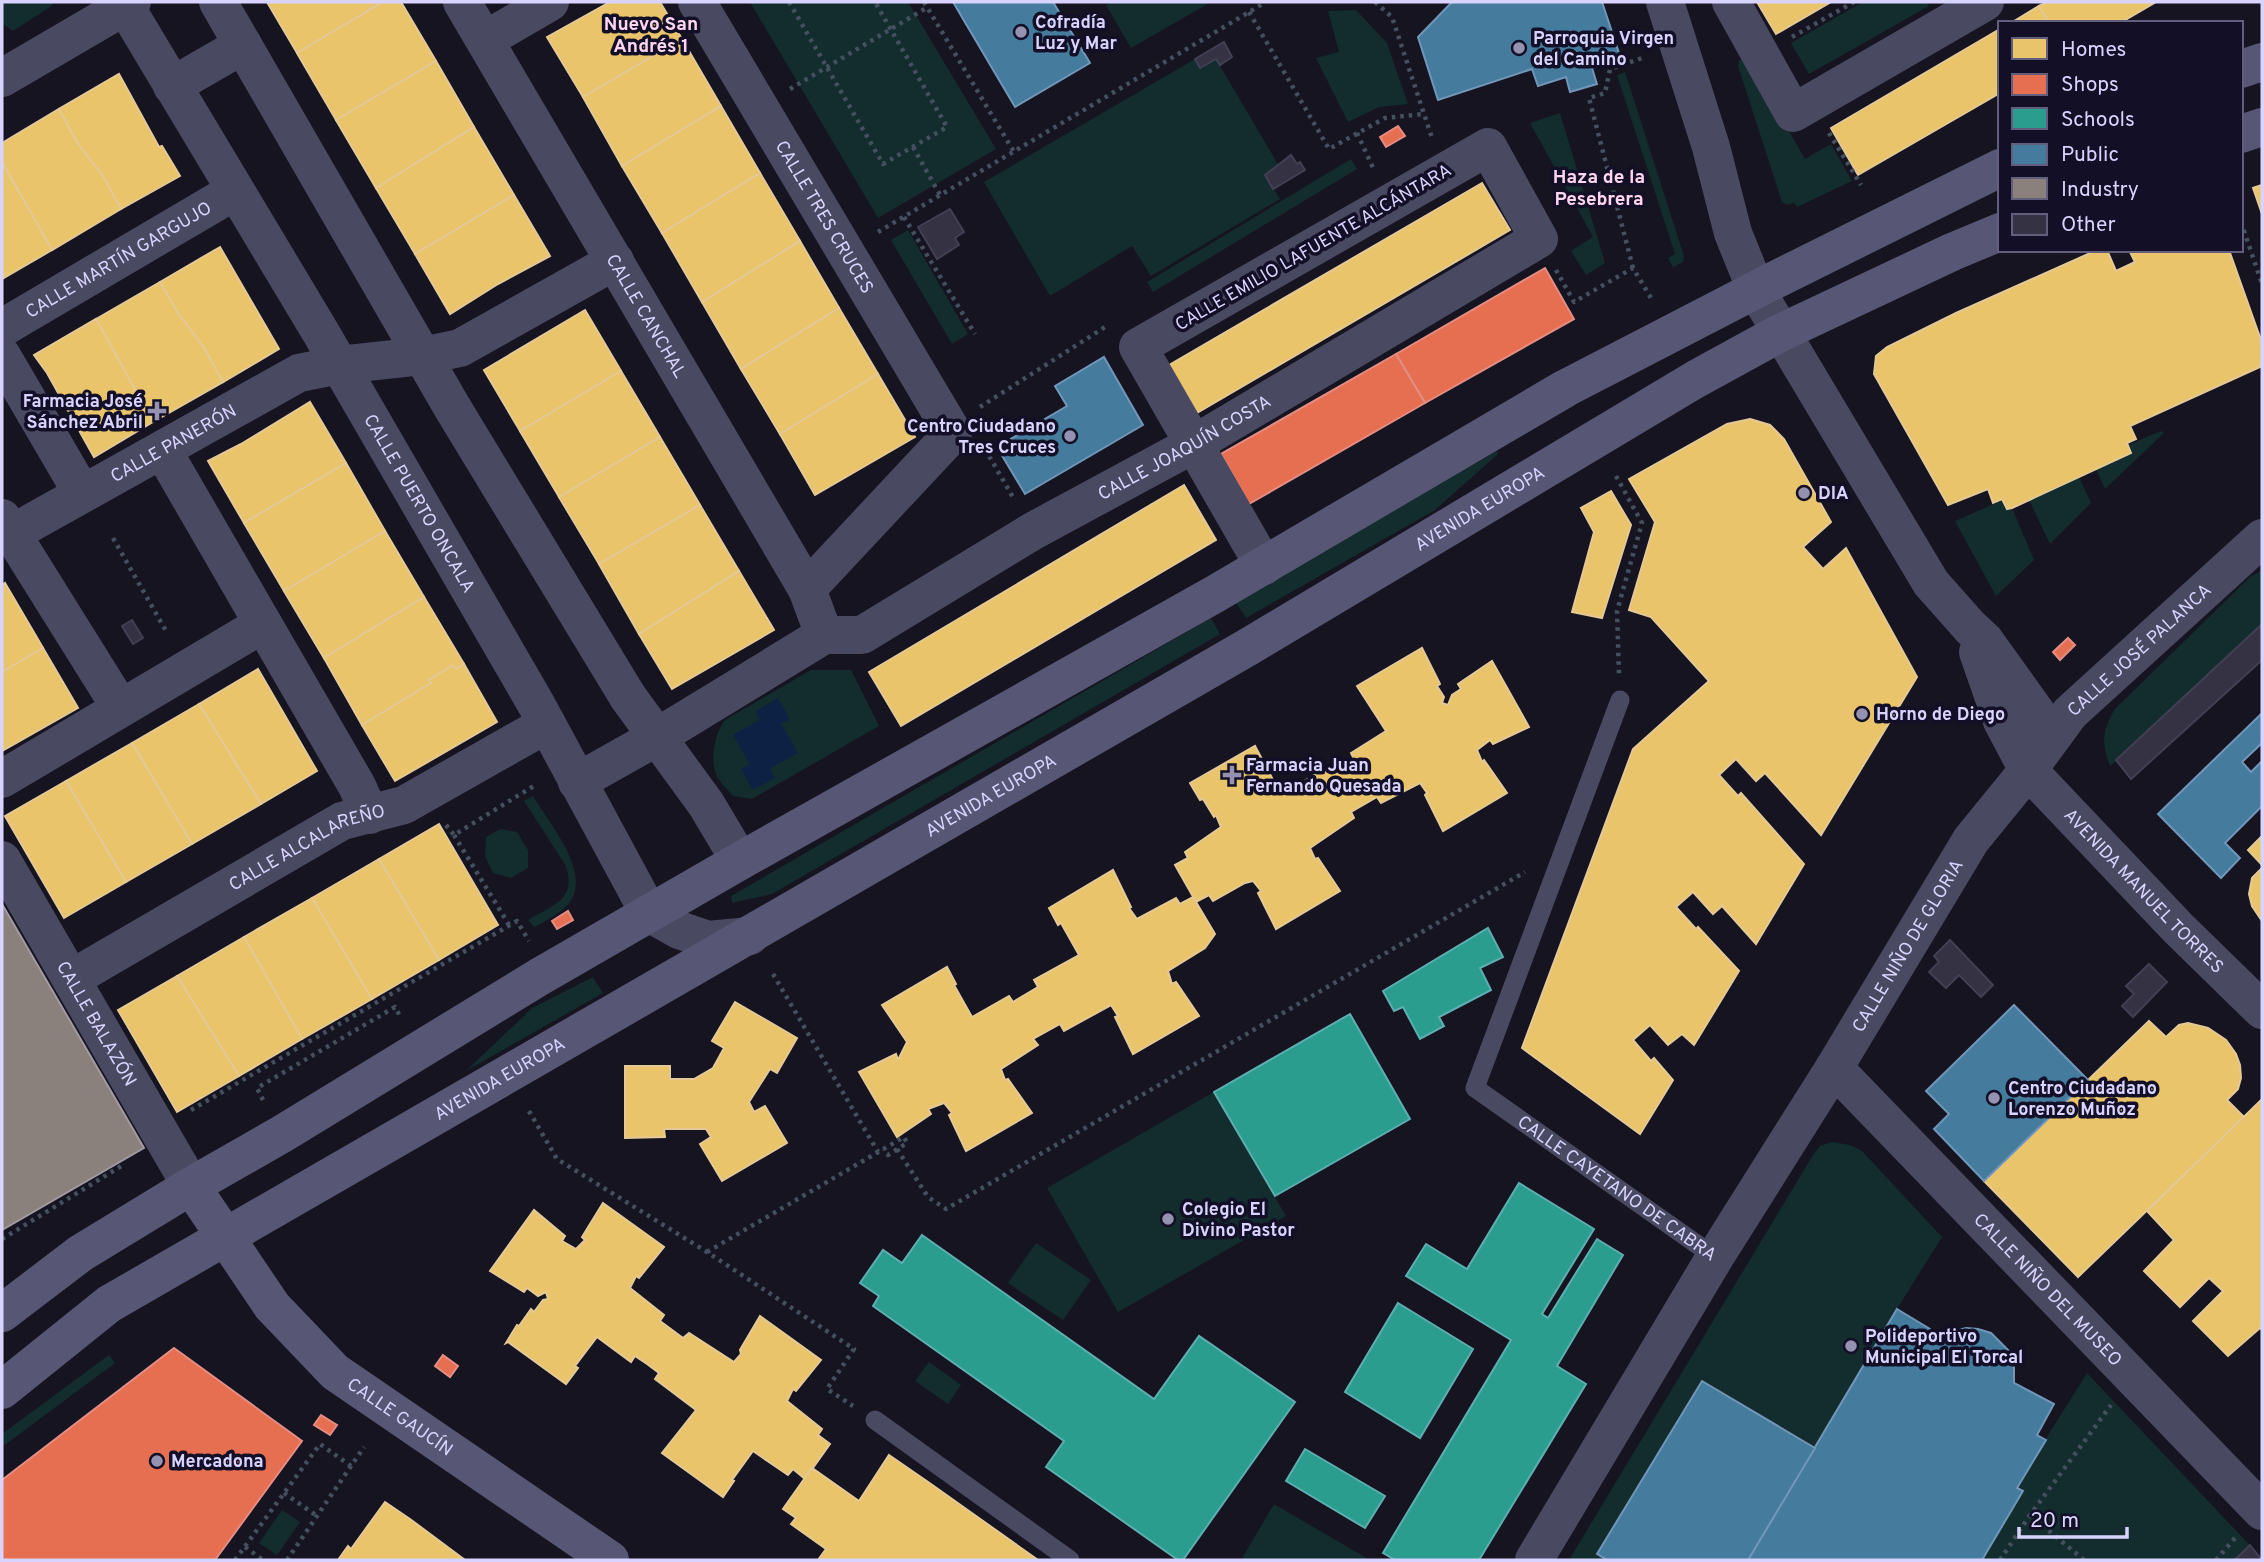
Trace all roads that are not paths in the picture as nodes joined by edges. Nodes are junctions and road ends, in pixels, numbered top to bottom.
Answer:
1 (218, 2) edge
2 (461, 2) edge
3 (550, 2) edge
4 (697, 2) edge
5 (1665, 2) edge
6 (1731, 2) edge
7 (1985, 2) edge
8 (128, 4) edge
9 (485, 40) junction
10 (243, 45) junction
11 (2262, 62) edge
12 (2243, 68) edge
13 (2, 78) edge
14 (172, 86) junction
15 (2262, 127) edge
16 (2243, 133) edge
17 (1998, 169) edge
18 (235, 191) junction
19 (1998, 233) edge
20 (1539, 239) joint
21 (615, 261) junction
22 (1756, 290) junction
23 (2, 328) edge
24 (1780, 333) junction
25 (2, 356) edge
26 (422, 356) junction
27 (339, 365) junction
28 (1194, 444) junction
29 (163, 451) junction
30 (82, 493) junction
31 (6, 526) edge
32 (2262, 538) edge
33 (1264, 566) junction
34 (807, 589) junction
35 (263, 624) junction
36 (1970, 628) junction
37 (824, 635) junction
38 (1619, 699) road end
39 (120, 707) junction
40 (547, 724) junction
41 (2053, 736) junction
42 (657, 737) junction
43 (2028, 770) junction
44 (573, 774) junction
45 (2, 779) edge
46 (370, 815) junction
47 (2, 860) edge
48 (740, 861) junction
49 (649, 913) junction
50 (750, 936) junction
51 (71, 979) junction
52 (2262, 1010) edge
53 (1833, 1068) junction
54 (191, 1186) junction
55 (224, 1238) junction
56 (1715, 1257) junction
57 (2, 1313) edge
58 (2, 1390) edge
59 (874, 1420) road end
60 (2262, 1511) edge
61 (610, 1560) edge
62 (1070, 1560) edge
63 (1534, 1560) edge

1 - 10 street
2 - 9 street, CALLE CANCHAL
3 - 9 street
4 - 34 street, CALLE TRES CRUCES
5 - 22 street
6 - 7 street
8 - 13 street
8 - 14 street, CALLE PUERTO ONCALA
9 - 21 street, CALLE CANCHAL
10 - 14 street
10 - 26 street
11 - 12 main road
14 - 18 street, CALLE PUERTO ONCALA
15 - 16 main road
17 - 22 main road
18 - 23 street, CALLE MARTÍN GARGUJO
18 - 27 street, CALLE PUERTO ONCALA
19 - 24 main road, AVENIDA EUROPA
20 - 28 street, CALLE JOAQUÍN COSTA
20 - 28 street, CALLE EMILIO LAFUENTE ALCÁNTARA
21 - 26 street, CALLE PANERÓN
21 - 34 street, CALLE CANCHAL
22 - 24 street
22 - 33 main road
24 - 36 street
24 - 50 main road, AVENIDA EUROPA
25 - 30 street
26 - 27 street, CALLE PANERÓN
26 - 42 street
27 - 29 street, CALLE PANERÓN
27 - 40 street, CALLE PUERTO ONCALA
28 - 33 street
28 - 37 street, CALLE JOAQUÍN COSTA
29 - 30 street, CALLE PANERÓN
29 - 35 street
30 - 31 street, CALLE PANERÓN
31 - 39 street
32 - 41 street, CALLE JOSÉ PALANCA
33 - 48 main road
34 - 37 street, CALLE CANCHAL
35 - 39 street
35 - 46 street
36 - 41 street
36 - 43 street
37 - 42 street
38 - 56 lane, CALLE CAYETANO DE CABRA
39 - 45 street
40 - 44 street, CALLE PUERTO ONCALA
40 - 46 street, CALLE ALCALAREÑO
41 - 43 street, CALLE JOSÉ PALANCA
42 - 44 street
42 - 48 street
43 - 52 street, AVENIDA MANUEL TORRES
43 - 53 street, CALLE NIÑO DE GLORIA
44 - 49 street, CALLE PUERTO ONCALA
46 - 51 street, CALLE ALCALAREÑO
47 - 51 street, CALLE BALAZÓN
48 - 49 main road
49 - 50 street
49 - 54 main road
50 - 55 main road, AVENIDA EUROPA
51 - 54 street, CALLE BALAZÓN
53 - 56 street, CALLE NIÑO DE GLORIA
53 - 60 street, CALLE NIÑO DEL MUSEO
54 - 55 main road, CALLE GAUCÍN
54 - 57 main road
55 - 58 main road, AVENIDA EUROPA
55 - 61 main road, CALLE GAUCÍN
56 - 63 street, CALLE CAYETANO DE CABRA
59 - 62 lane

